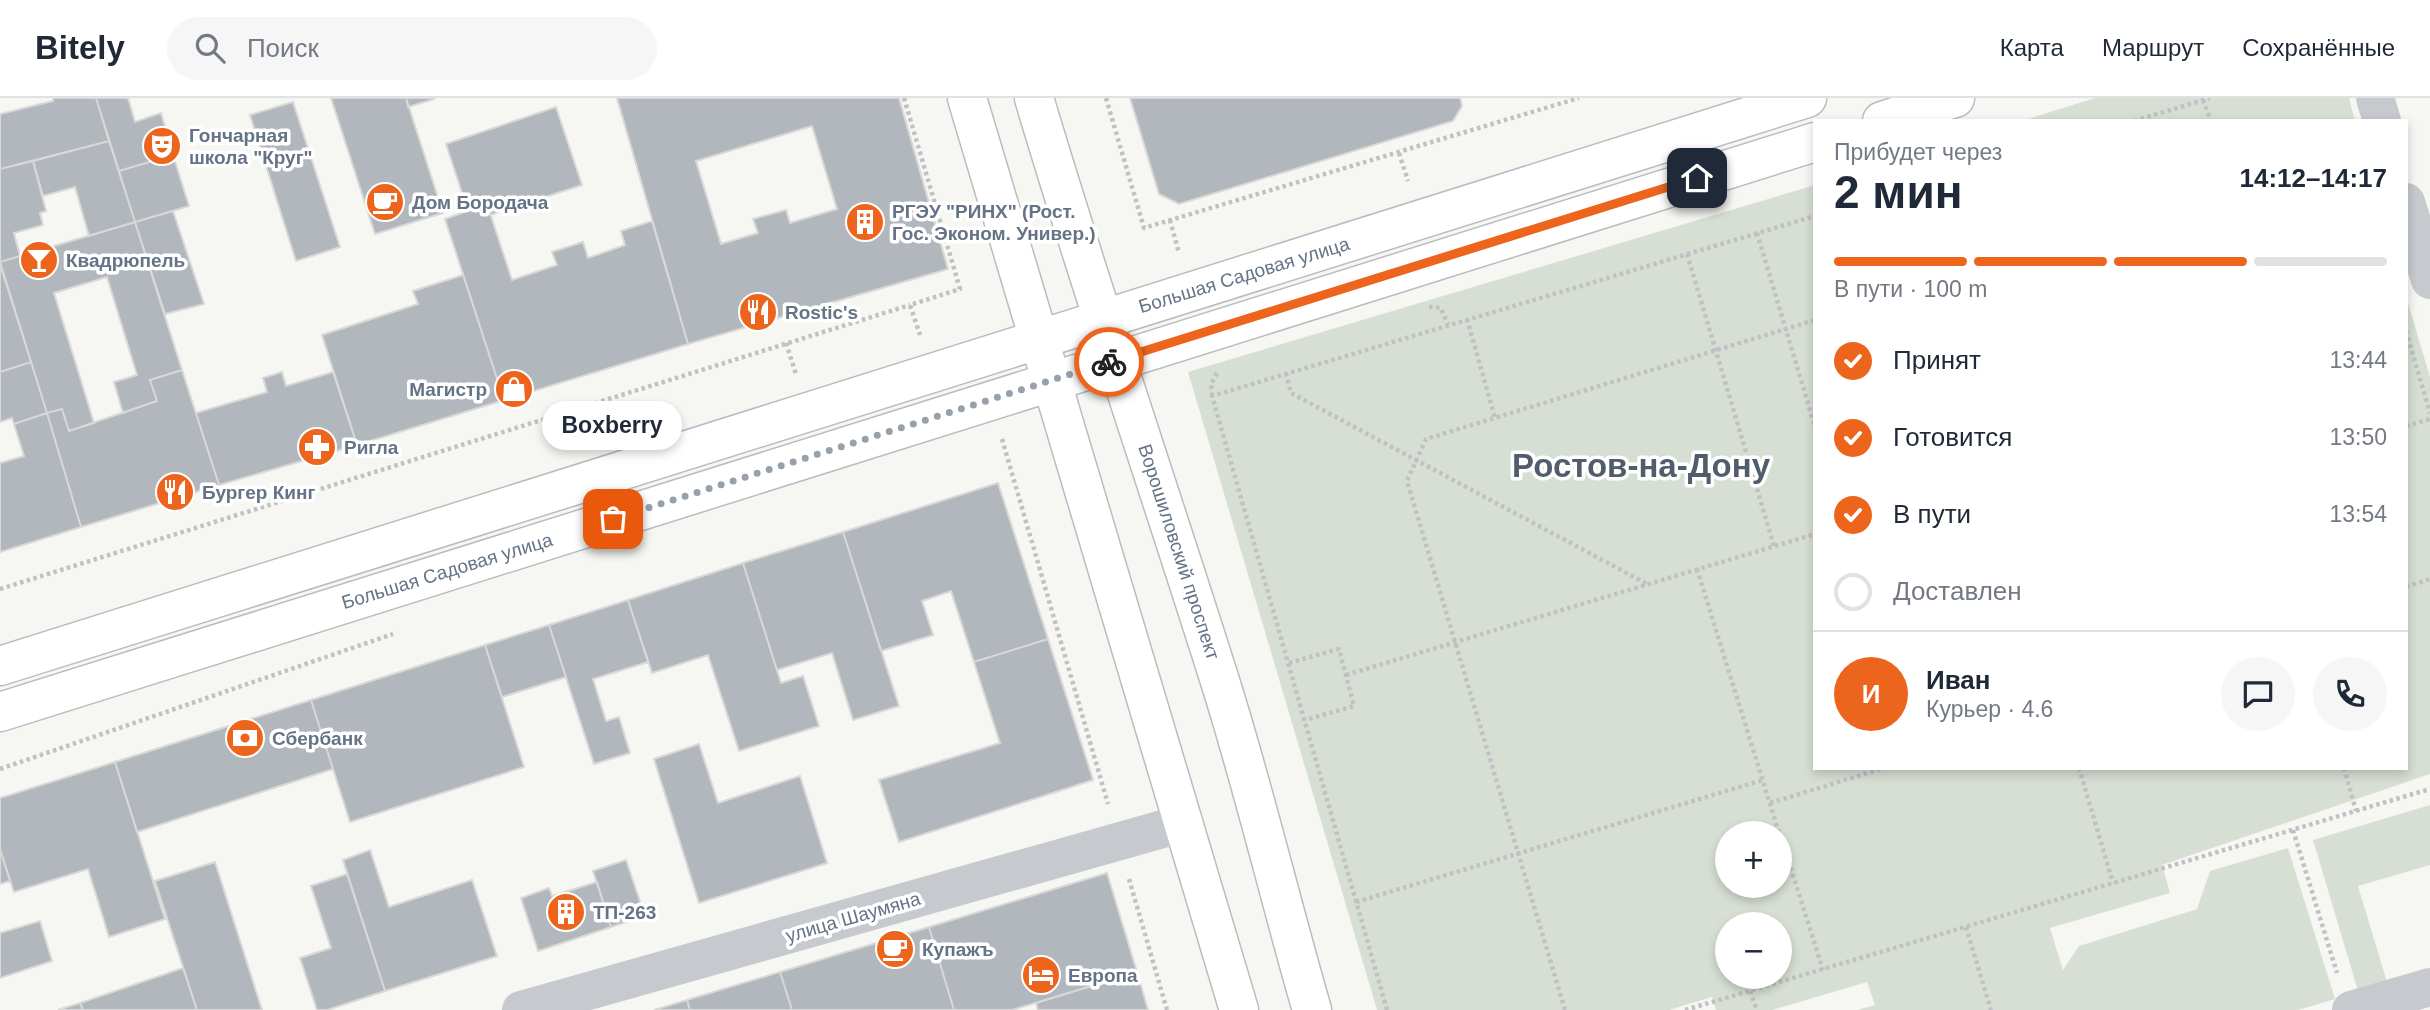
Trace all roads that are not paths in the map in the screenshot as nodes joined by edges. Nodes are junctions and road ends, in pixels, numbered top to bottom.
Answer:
1 (967, 98) edge
2 (1034, 98) edge
3 (1807, 98) edge
4 (1955, 98) edge
5 (2375, 98) edge
6 (1888, 119) edge
7 (2381, 119) edge
8 (1813, 143) edge
9 (2408, 208) edge
10 (2430, 280) edge
11 (1104, 318) junction
12 (1038, 338) junction
13 (1118, 360) junction
14 (1050, 381) junction
15 (0, 666) edge
16 (0, 712) edge
17 (1184, 823) junction
18 (2430, 987) edge
19 (2346, 997) edge
20 (521, 1010) edge
21 (1239, 1010) edge
22 (1312, 1010) edge

1 - 12 main road
2 - 11 main road, Ворошиловский проспект
3 - 11 main road, Большая Садовая улица
4 - 6 main road
5 - 7 street
8 - 13 main road, Большая Садовая улица
9 - 10 street
11 - 12 main road, Большая Садовая улица
11 - 13 main road, Ворошиловский проспект
12 - 14 main road
12 - 15 main road, Большая Садовая улица
13 - 14 main road, Большая Садовая улица
13 - 22 main road, Ворошиловский проспект
14 - 16 main road, Большая Садовая улица
14 - 17 main road
17 - 20 street, улица Шаумяна
17 - 21 main road
18 - 19 street

